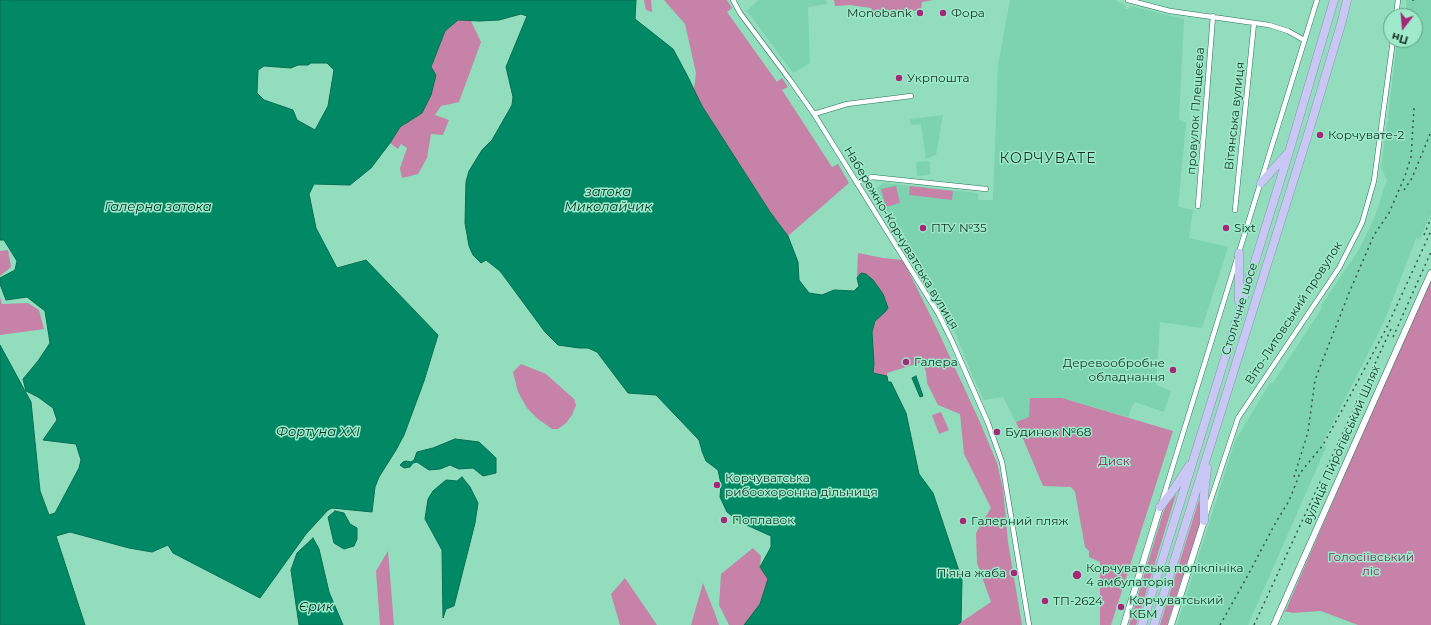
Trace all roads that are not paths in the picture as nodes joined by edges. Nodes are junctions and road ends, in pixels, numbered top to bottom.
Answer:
1 (733, 0) edge
2 (1128, 0) edge
3 (1316, 0) edge
4 (1334, 0) edge
5 (1347, 0) edge
6 (1213, 16) junction
7 (1254, 23) junction
8 (1304, 40) junction
9 (1392, 48) edge
10 (910, 96) dead end
11 (814, 114) junction
12 (1289, 152) junction
13 (857, 182) junction
14 (1261, 183) junction
15 (986, 189) dead end
16 (1198, 206) dead end
17 (1235, 210) dead end
18 (1239, 253) junction
19 (1431, 273) edge
20 (1239, 310) junction
21 (1208, 450) junction
22 (1197, 451) junction
23 (1160, 507) junction
24 (1204, 521) junction
25 (1029, 625) edge
26 (1124, 625) edge
27 (1142, 625) edge
28 (1154, 625) edge
29 (1171, 625) edge
30 (1274, 625) edge

1 - 11 street, Набережно-Корчуватська вулиця
2 - 6 street
3 - 8 street
4 - 12 highway, Столичне шосе
5 - 21 highway, Столичне шосе
6 - 7 street
6 - 16 street, провулок Плещеєва
7 - 8 street
7 - 17 street, Вітянська вулиця
8 - 14 street
9 - 24 street, Віто-Литовський провулок
10 - 11 street
11 - 13 street, Набережно-Корчуватська вулиця
12 - 14 highway
12 - 20 highway, Столичне шосе
13 - 15 street
13 - 25 street, Набережно-Корчуватська вулиця
14 - 18 street
18 - 20 highway
18 - 23 street
19 - 30 street, вулиця Пирогівський Шлях
20 - 22 highway, Столичне шосе
21 - 24 highway
21 - 28 highway, Столичне шосе
22 - 23 highway
22 - 27 highway, Столичне шосе
23 - 26 street
24 - 29 street

